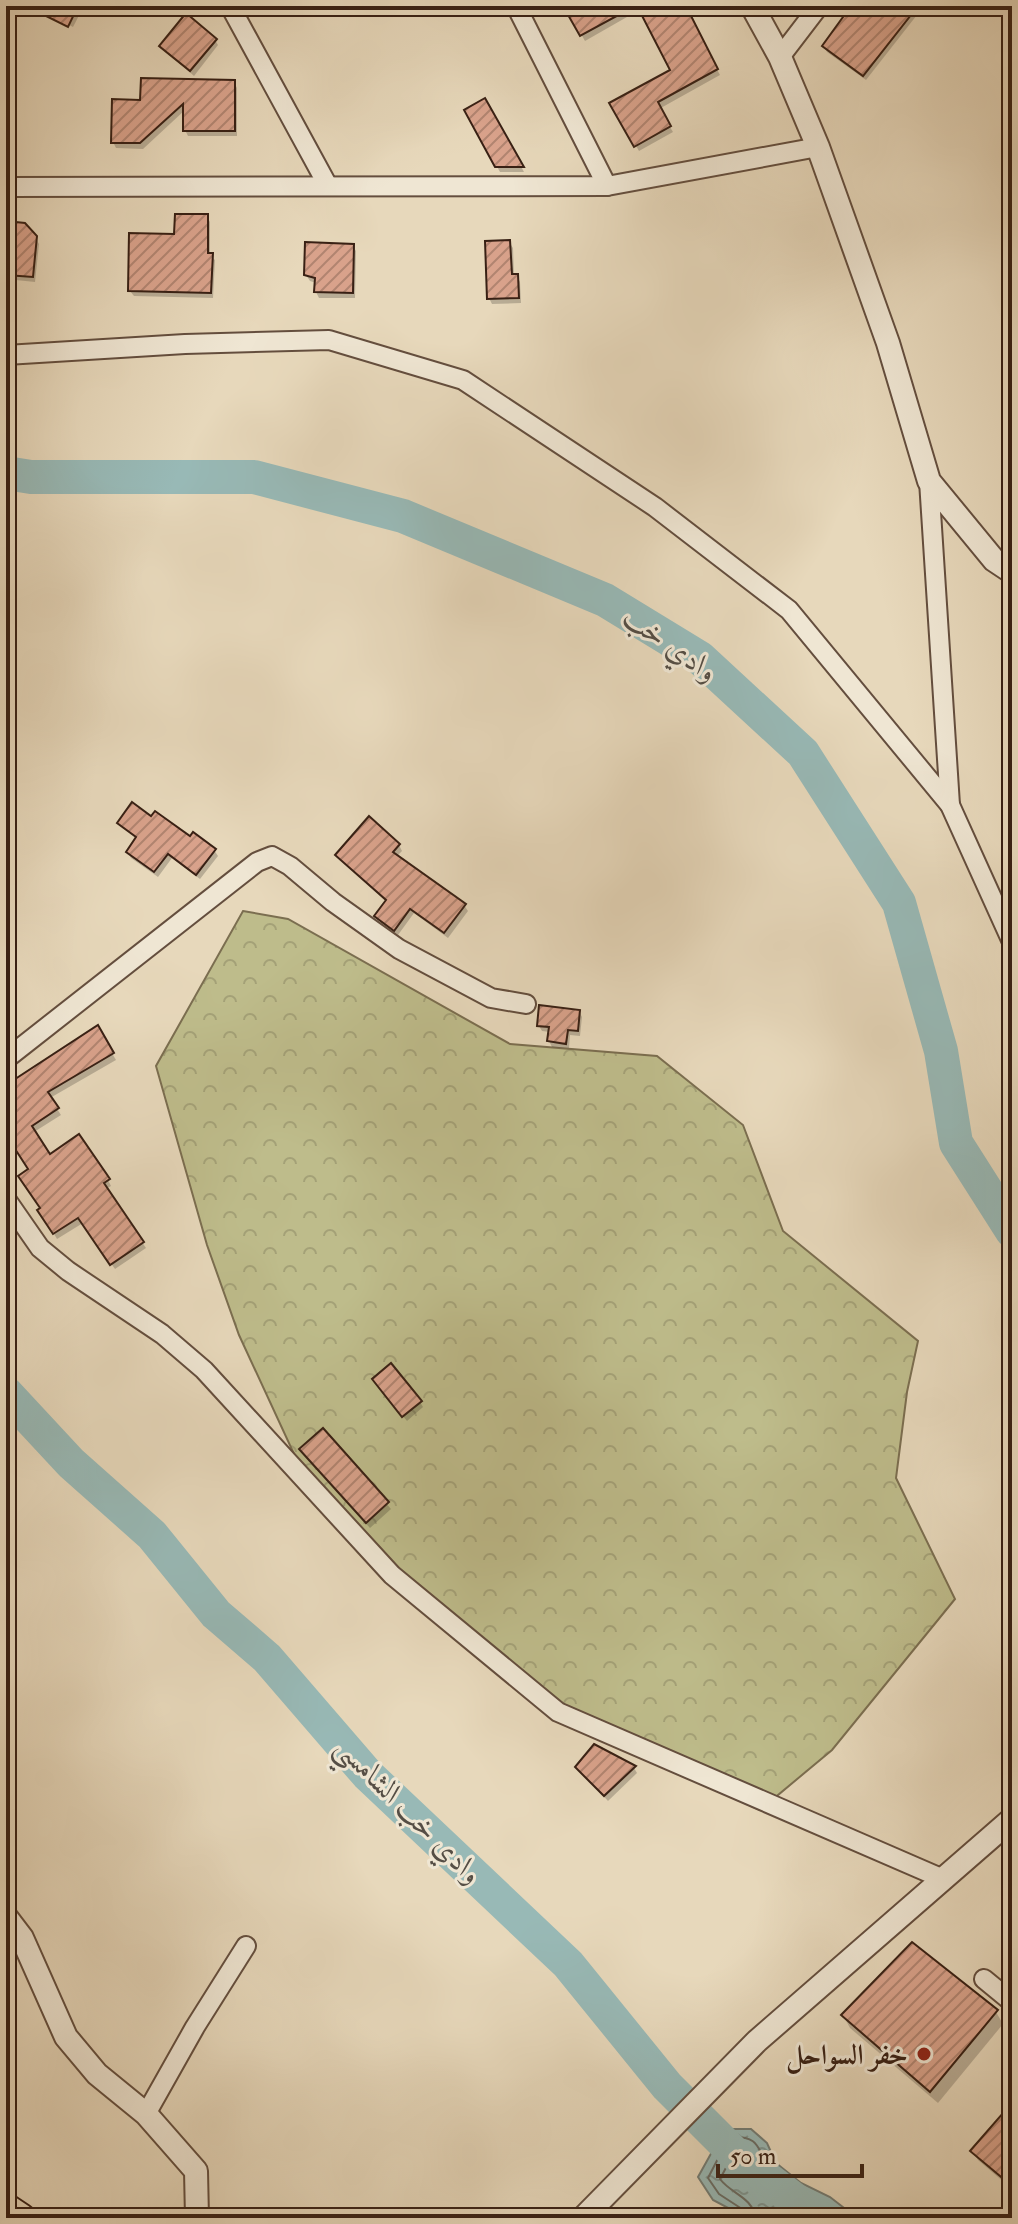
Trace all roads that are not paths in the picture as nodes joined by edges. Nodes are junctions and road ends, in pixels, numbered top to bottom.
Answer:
1 (230, 6) edge
2 (516, 6) edge
3 (752, 6) edge
4 (819, 6) edge
5 (780, 57) junction
6 (818, 147) junction
7 (328, 186) junction
8 (607, 186) junction
9 (6, 187) edge
10 (6, 355) edge
11 (929, 481) junction
12 (1012, 572) edge
13 (950, 805) junction
14 (1012, 942) edge
15 (526, 1004) dead end
16 (6, 1059) edge
17 (6, 1199) edge
18 (1012, 1819) edge
19 (941, 1878) junction
20 (6, 1917) edge
21 (246, 1946) dead end
22 (984, 1979) dead end
23 (1012, 2002) edge
24 (146, 2114) junction
25 (6, 2208) edge
26 (21, 2218) edge
27 (197, 2218) edge
28 (583, 2218) edge

1 - 7 street
2 - 8 street
3 - 5 street
4 - 5 street
5 - 6 street
6 - 8 street
6 - 11 street
7 - 8 street
7 - 9 street
10 - 13 street
11 - 12 street
11 - 13 street
13 - 14 street
15 - 16 street
17 - 19 street
18 - 19 street
19 - 28 street
20 - 24 street
21 - 24 street
22 - 23 street
24 - 27 street
25 - 26 main road

